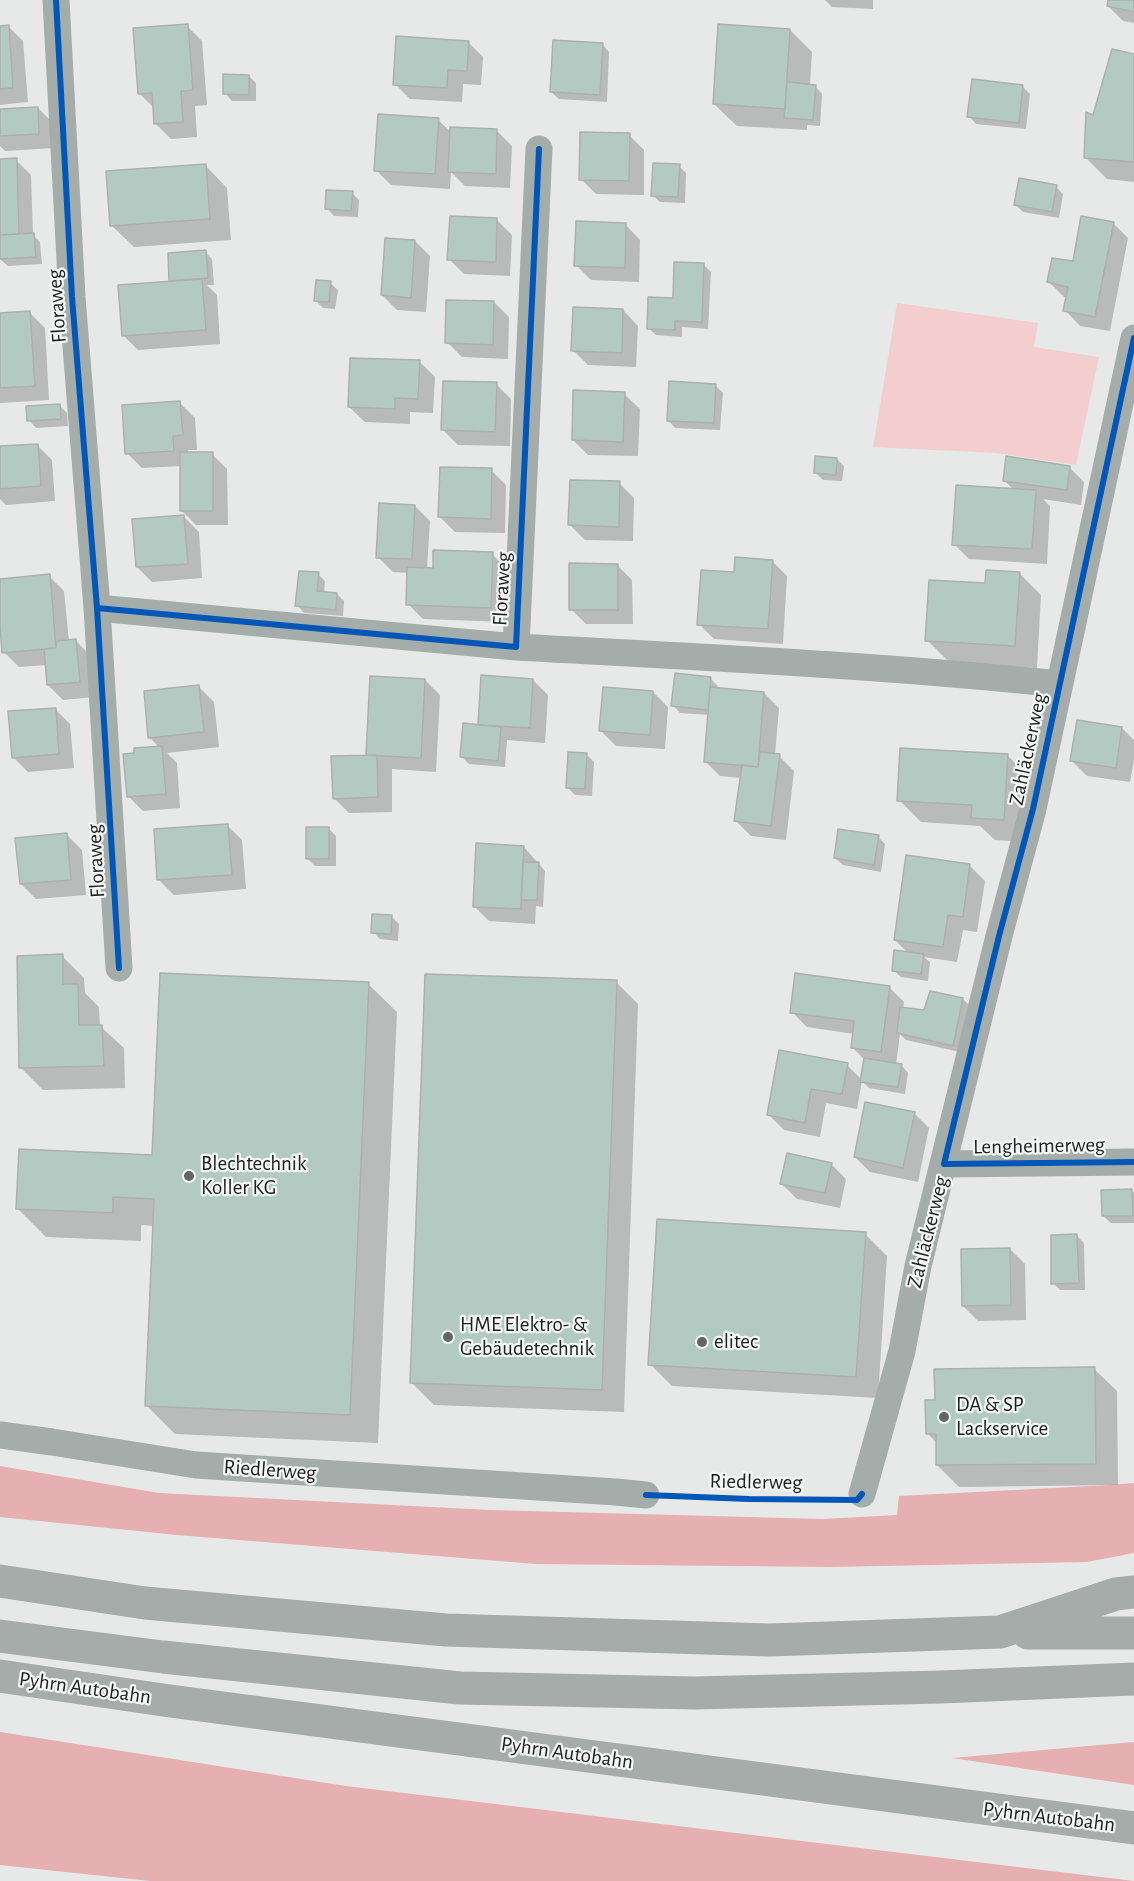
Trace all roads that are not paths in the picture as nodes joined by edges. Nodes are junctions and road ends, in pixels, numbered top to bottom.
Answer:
1 (56, 0) edge
2 (539, 149) dead end
3 (1134, 338) edge
4 (97, 608) junction
5 (516, 647) junction
6 (1059, 684) junction
7 (119, 968) dead end
8 (1134, 1162) edge
9 (944, 1164) junction
10 (0, 1435) edge
11 (862, 1494) dead end
12 (646, 1496) dead end
13 (0, 1581) edge
14 (1134, 1592) edge
15 (1000, 1632) junction
16 (1134, 1632) edge
17 (0, 1636) edge
18 (0, 1676) edge
19 (1134, 1679) edge
20 (1134, 1828) edge

1 - 4 street, Floraweg
2 - 5 street, Floraweg
3 - 6 street, Zahläckerweg
4 - 5 street, Floraweg
4 - 7 street, Floraweg
5 - 6 street, Floraweg
6 - 9 street, Zahläckerweg
8 - 9 street, Lengheimerweg
9 - 11 street, Zahläckerweg
10 - 12 street, Riedlerweg
13 - 15 highway
14 - 15 highway
15 - 16 highway
17 - 19 highway
18 - 20 highway, Pyhrn Autobahn

